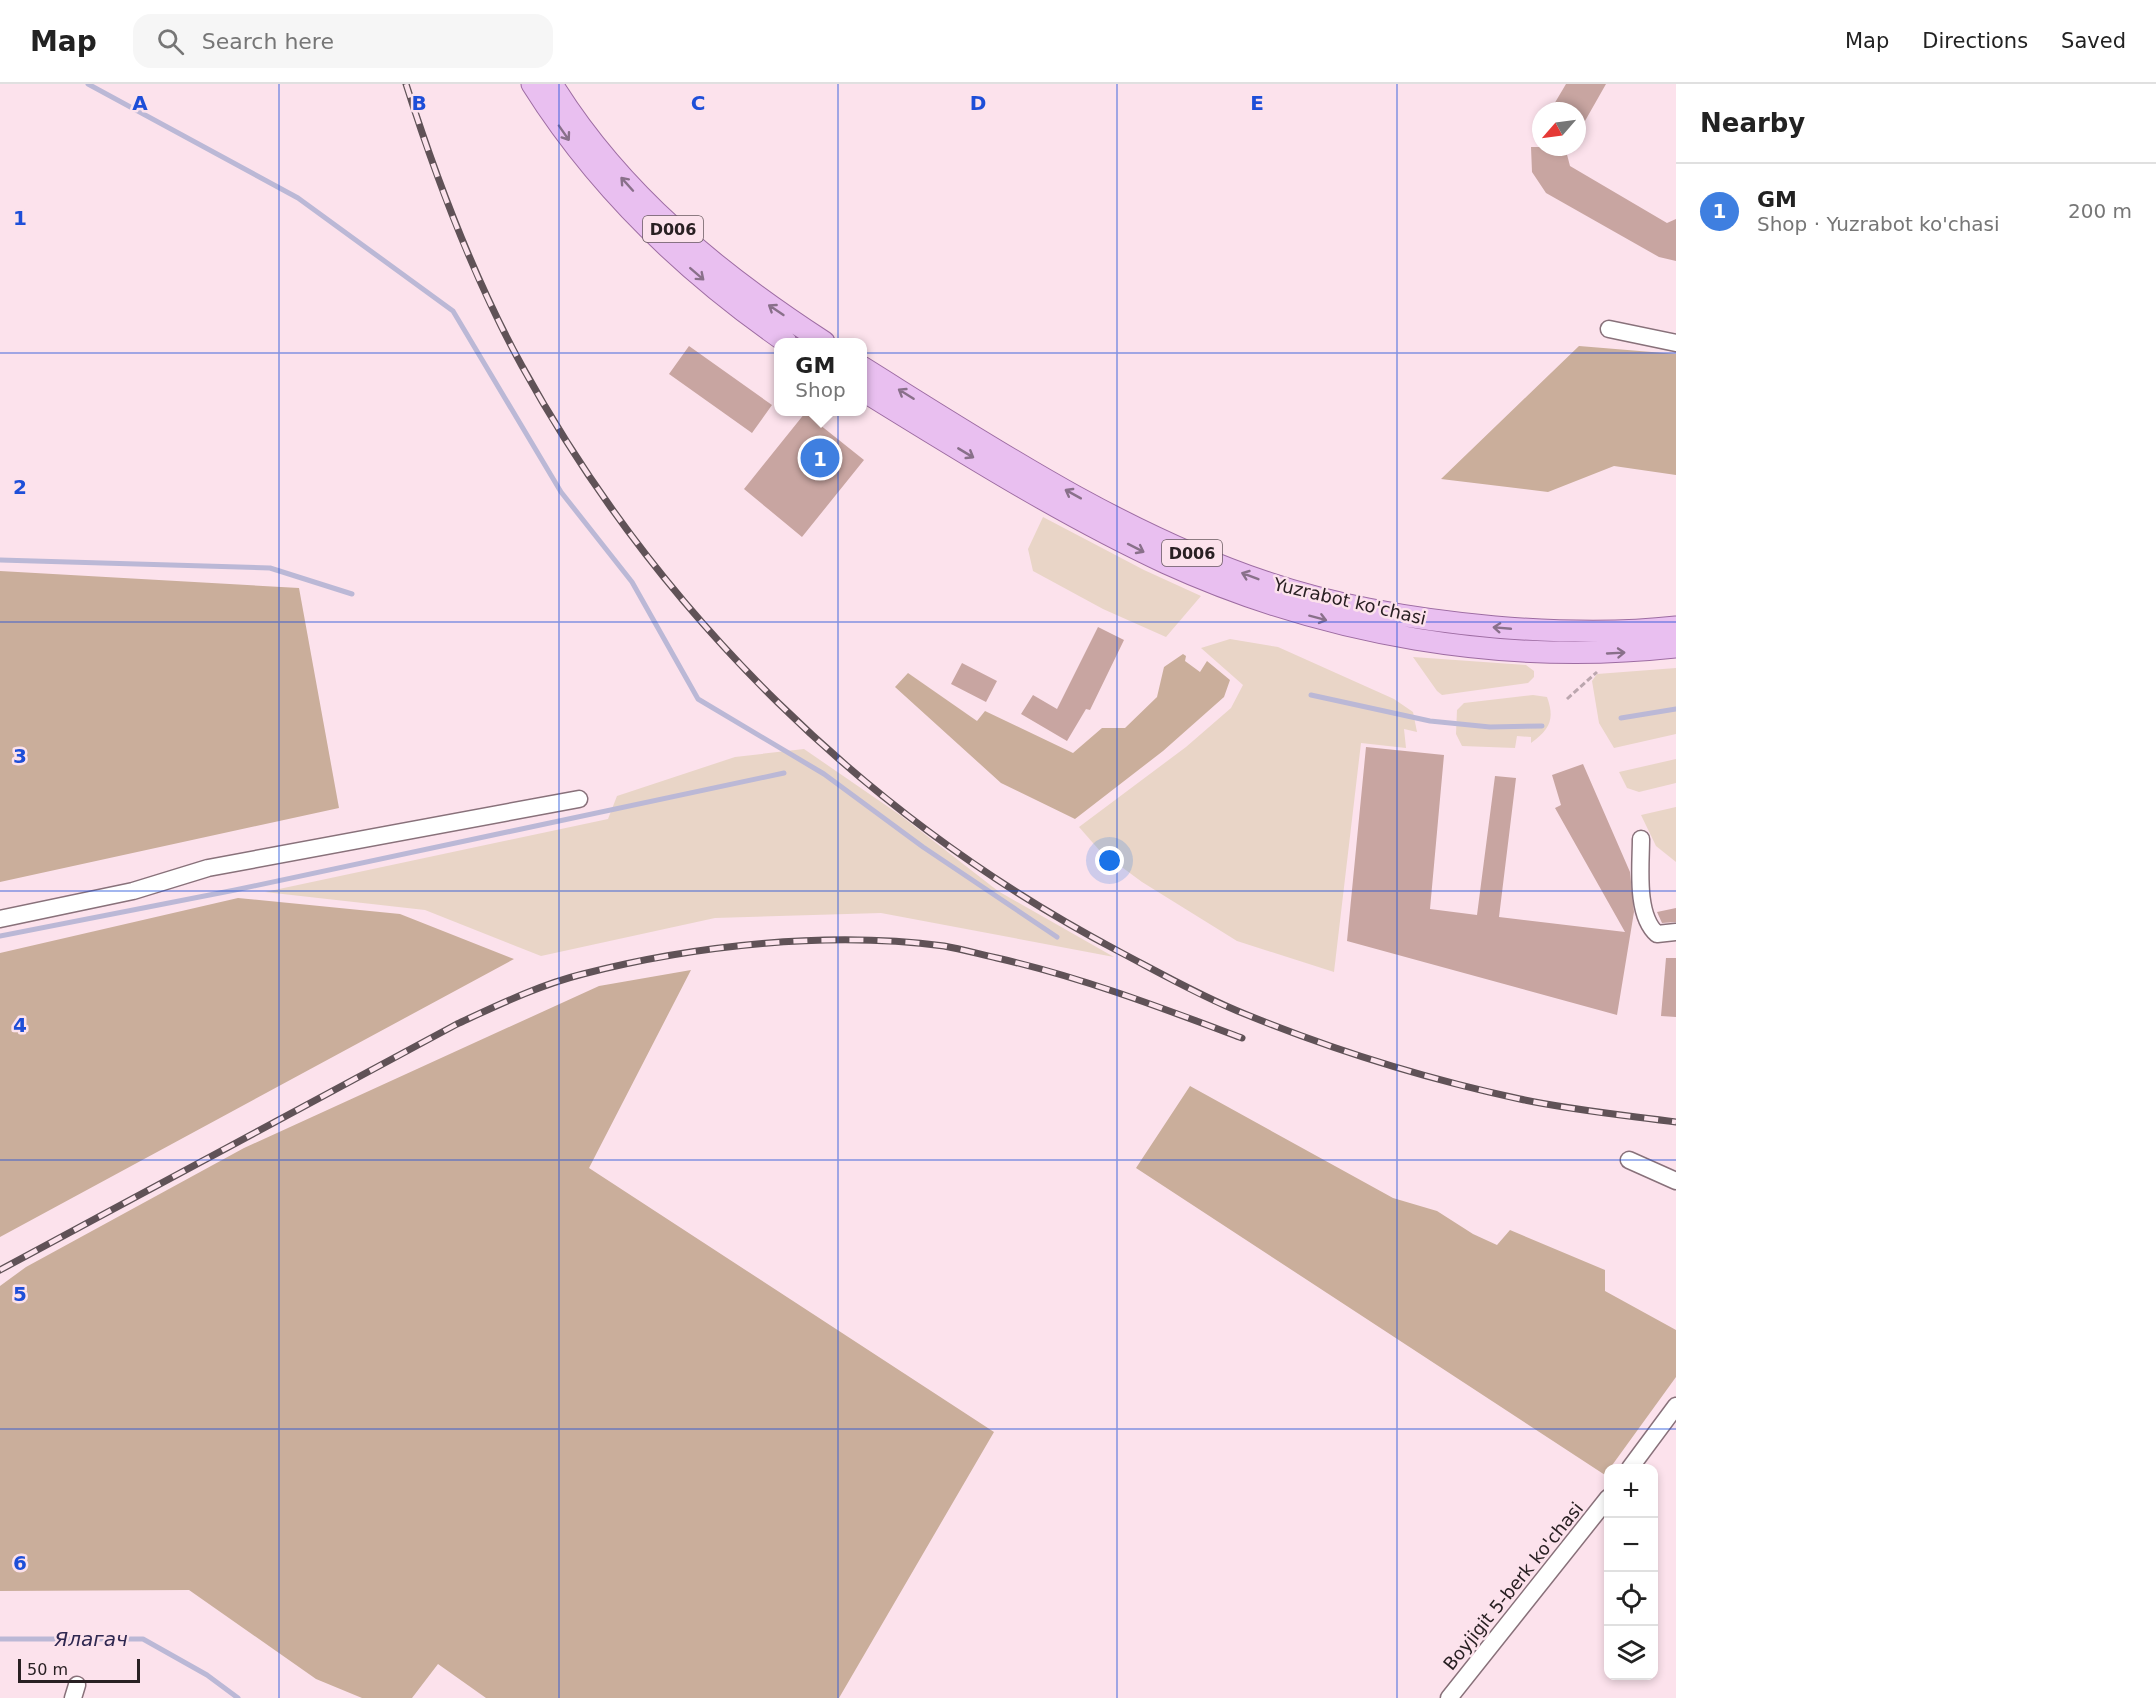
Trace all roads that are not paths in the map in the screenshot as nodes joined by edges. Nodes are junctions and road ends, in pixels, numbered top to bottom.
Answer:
1 (532, 84) edge
2 (552, 84) edge
3 (1609, 329) dead end
4 (781, 338) edge
5 (818, 338) edge
6 (1676, 343) edge
7 (867, 370) edge
8 (867, 393) edge
9 (1676, 627) edge
10 (1560, 632) junction
11 (1676, 647) edge
12 (1558, 653) junction
13 (579, 799) dead end
14 (1641, 839) dead end
15 (0, 919) edge
16 (1676, 932) edge
17 (1629, 1160) dead end
18 (1676, 1181) edge
19 (1676, 1406) edge
20 (1633, 1464) edge
21 (1604, 1503) edge
22 (1449, 1698) edge

1 -> 4 main road, D006
5 -> 2 main road, D006
3 - 6 street
10 -> 7 main road, Yuzrabot ko'chasi / D006
8 -> 12 main road, Yuzrabot ko'chasi / D006
9 - 10 main road, Yuzrabot ko'chasi / D006
10 - 12 main road
12 -> 11 main road, Yuzrabot ko'chasi / D006
13 - 15 street
14 - 16 street
17 - 18 street
19 - 20 street
21 - 22 street, Boyjigit 5-berk ko'chasi

